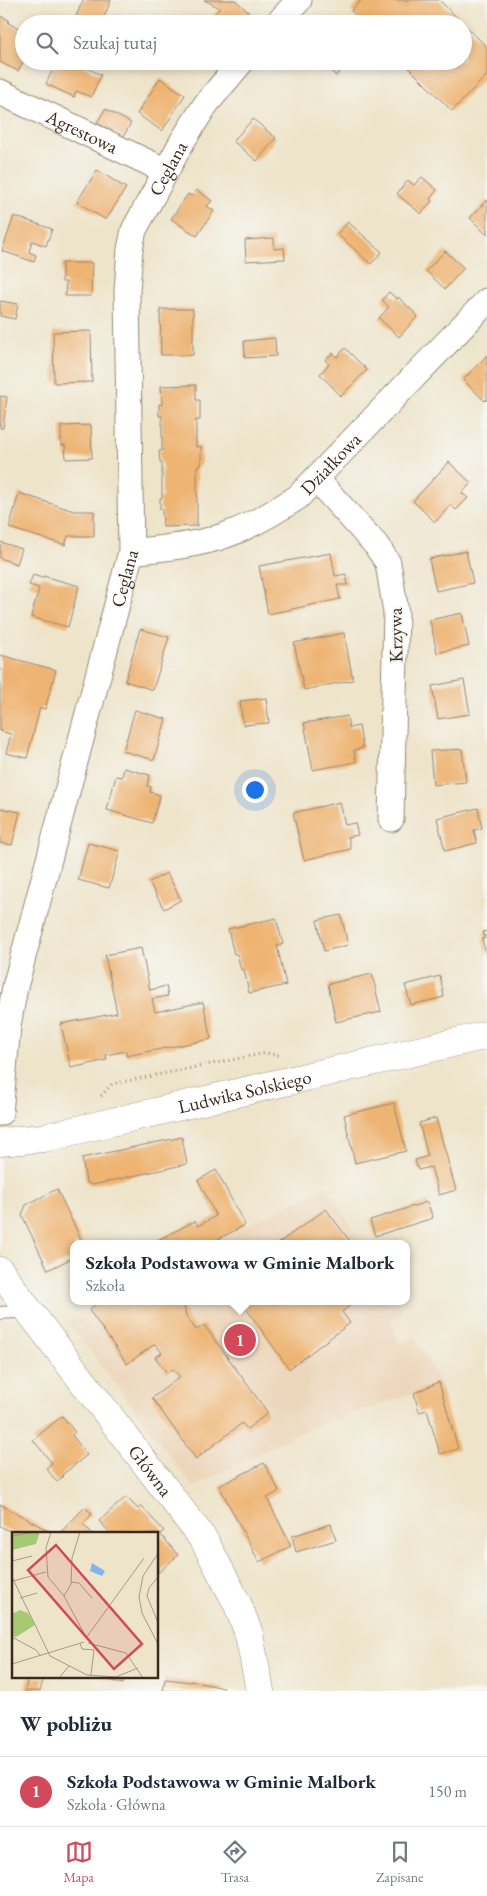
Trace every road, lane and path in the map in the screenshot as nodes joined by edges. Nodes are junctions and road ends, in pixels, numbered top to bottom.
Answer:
1 (299, 0) edge
2 (285, 15) edge
3 (234, 70) edge
4 (0, 92) edge
5 (166, 171) junction
6 (487, 300) edge
7 (316, 479) junction
8 (131, 552) junction
9 (391, 819) dead end
10 (487, 1035) edge
11 (0, 1113) edge
12 (0, 1142) edge
13 (0, 1271) edge
14 (29, 1311) junction
15 (0, 1313) edge
16 (260, 1691) edge

1 - 2 street
3 - 5 street, Ceglana
4 - 5 street, Agrestowa
5 - 8 street, Ceglana
6 - 7 street, Działkowa
7 - 8 street, Działkowa
7 - 9 street, Krzywa
8 - 11 street, Ceglana
10 - 12 street, Ludwika Solskiego
13 - 14 street, Główna
14 - 15 lane
14 - 16 street, Główna

